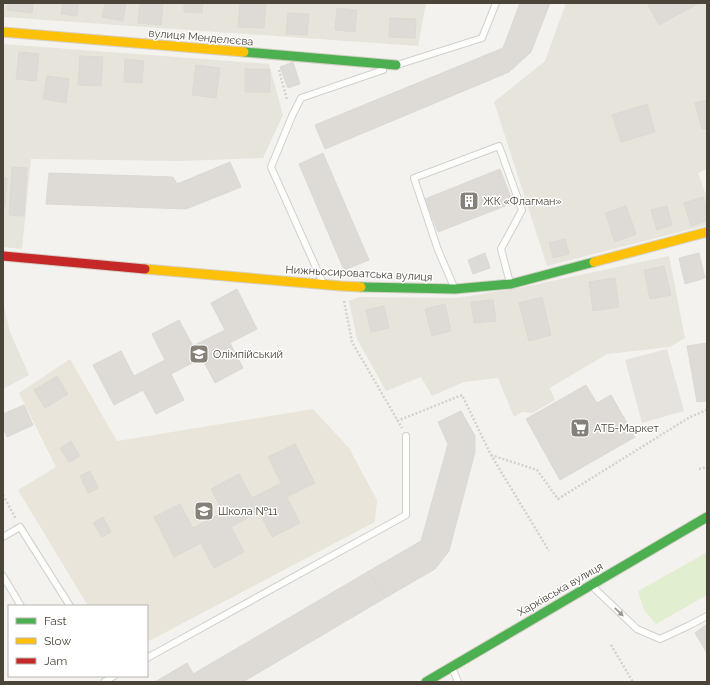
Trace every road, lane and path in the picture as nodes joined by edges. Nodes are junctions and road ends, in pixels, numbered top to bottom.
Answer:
1 (496, 3) edge
2 (3, 32) edge
3 (274, 55) junction
4 (396, 65) junction
5 (292, 116) junction
6 (707, 232) edge
7 (3, 256) edge
8 (511, 284) junction
9 (323, 285) junction
10 (341, 286) junction
11 (455, 289) junction
12 (707, 410) edge
13 (397, 421) junction
14 (406, 436) joint
15 (490, 455) junction
16 (707, 467) edge
17 (699, 469) dead end
18 (3, 495) edge
19 (707, 518) edge
20 (20, 527) junction
21 (3, 537) edge
22 (549, 552) dead end
23 (3, 576) edge
24 (591, 585) junction
25 (69, 604) edge
26 (20, 605) edge
27 (707, 616) edge
28 (611, 645) dead end
29 (148, 657) edge
30 (452, 667) junction
31 (426, 682) edge
32 (458, 682) edge
33 (633, 682) edge

1 - 4 lane
2 - 3 street, вулиця Менделєєва
3 - 4 street, вулиця Менделєєва
3 - 5 path
4 - 5 lane
5 - 9 lane
6 - 8 street, Нижньосироватська вулиця
7 - 9 street, Нижньосироватська вулиця
8 - 11 street, Нижньосироватська вулиця
8 - 11 lane
9 - 10 street, Нижньосироватська вулиця
10 - 11 street, Нижньосироватська вулиця
10 - 13 path
12 - 15 path
13 - 14 path
13 - 15 path
14 - 29 lane
15 - 22 path
16 - 17 path
18 - 20 path
19 - 24 street, Харківська вулиця
20 - 21 lane
20 - 25 lane
23 - 26 lane
24 -> 27 lane
24 - 30 street, Харківська вулиця
28 - 33 path
30 - 31 street, Харківська вулиця
30 - 32 lane

